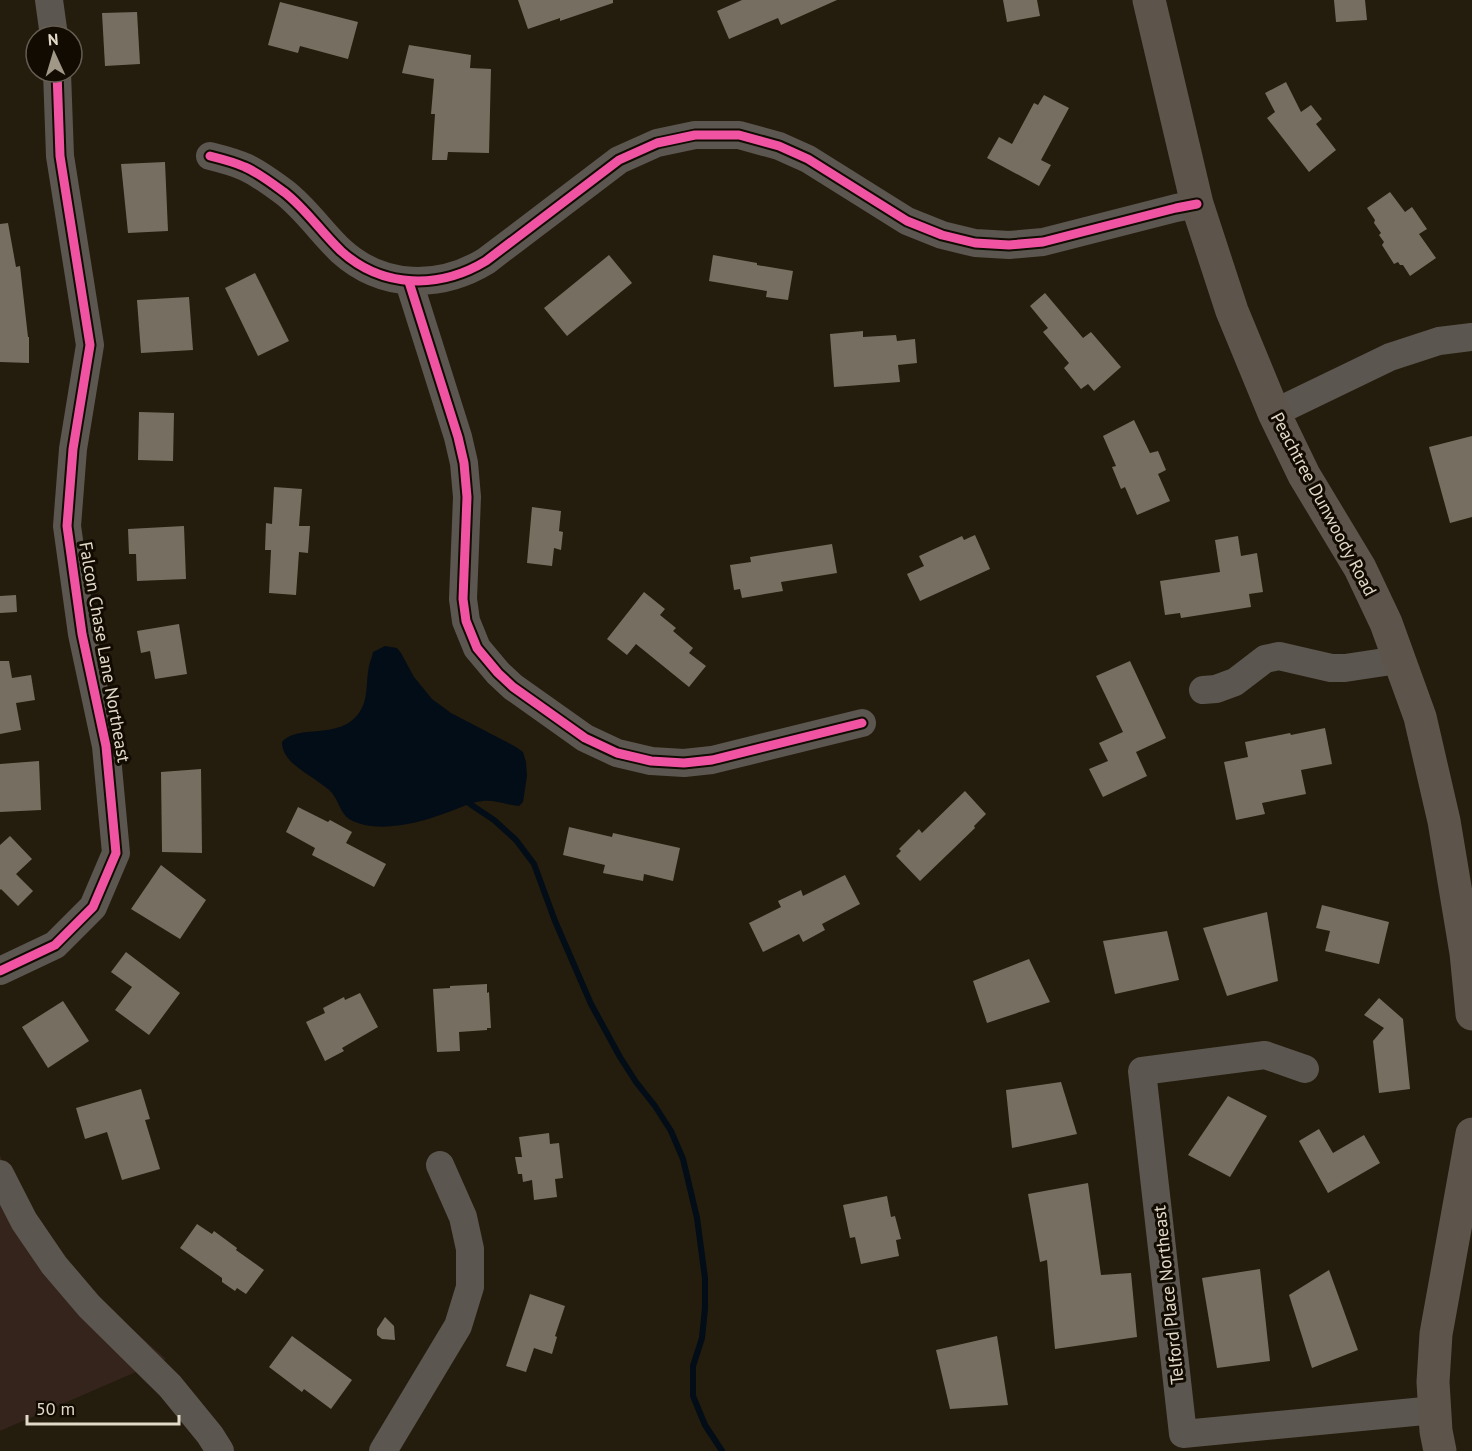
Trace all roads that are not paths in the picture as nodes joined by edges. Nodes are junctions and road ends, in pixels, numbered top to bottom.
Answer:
1 (49, 0) edge
2 (1149, 0) edge
3 (52, 24) edge
4 (57, 84) edge
5 (210, 156) dead end
6 (1197, 204) junction
7 (409, 282) junction
8 (1472, 337) edge
9 (1275, 414) junction
10 (1398, 660) junction
11 (1203, 690) dead end
12 (862, 723) dead end
13 (0, 971) edge
14 (1472, 1014) edge
15 (1305, 1069) dead end
16 (1472, 1134) edge
17 (440, 1166) dead end
18 (0, 1174) edge
19 (1435, 1410) junction
20 (220, 1451) edge
21 (383, 1451) edge
22 (1440, 1451) edge

1 - 3 street
2 - 6 main road, Peachtree Dunwoody Road
4 - 13 street, Falcon Chase Lane Northeast
5 - 7 street
6 - 7 street
6 - 9 main road, Peachtree Dunwoody Road
7 - 12 street
8 - 9 street
9 - 10 main road, Peachtree Dunwoody Road
10 - 11 street
10 - 14 main road, Peachtree Dunwoody Road
15 - 19 street, Telford Place Northeast
16 - 19 main road
17 - 21 street
18 - 20 street
19 - 22 main road

